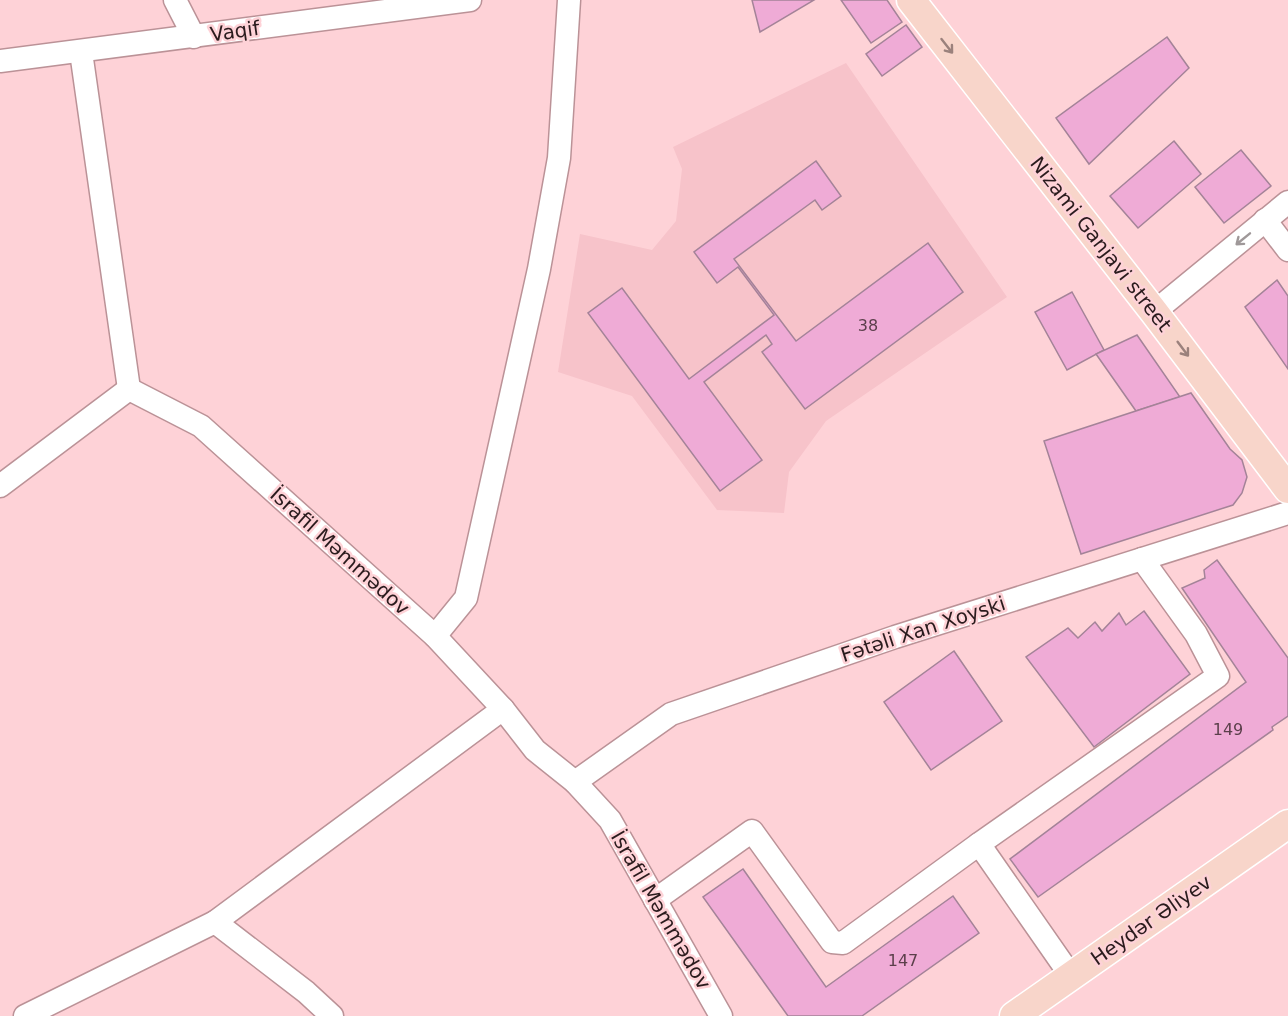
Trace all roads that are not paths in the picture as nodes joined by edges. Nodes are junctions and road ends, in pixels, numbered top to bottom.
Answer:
1 (176, 0) edge
2 (470, 0) edge
3 (569, 0) edge
4 (911, 0) edge
5 (194, 37) junction
6 (81, 52) junction
7 (0, 61) edge
8 (1288, 202) edge
9 (1265, 220) junction
10 (1288, 250) edge
11 (1154, 312) junction
12 (129, 389) junction
13 (0, 486) edge
14 (1288, 489) edge
15 (1288, 513) edge
16 (1142, 559) junction
17 (435, 636) junction
18 (503, 709) junction
19 (575, 782) junction
20 (1288, 824) edge
21 (979, 844) junction
22 (656, 900) junction
23 (215, 922) junction
24 (1071, 976) junction
25 (25, 1016) edge
26 (332, 1016) edge
27 (722, 1016) edge
28 (1014, 1016) edge

1 - 5 street
2 - 5 street, Vaqif
3 - 17 street
4 -> 11 main road, Nizami Ganjavi street
5 - 6 street, Vaqif
6 - 7 street, Vaqif
6 - 12 street
8 - 9 street
9 - 10 street
9 -> 11 street
11 -> 14 main road, Nizami Ganjavi street
12 - 13 street
12 - 17 street, İsrafil Məmmədov
15 - 16 street, Fətəli Xan Xoyski
16 - 19 street, Fətəli Xan Xoyski
16 - 21 street
17 - 18 street, İsrafil Məmmədov
18 - 19 street, İsrafil Məmmədov
18 - 23 street
19 - 22 street, İsrafil Məmmədov
20 - 24 main road, Heydər Əliyev
21 - 22 street
21 - 24 street
22 - 27 street, İsrafil Məmmədov
23 - 25 street
23 - 26 street
24 - 28 main road, Heydər Əliyev

